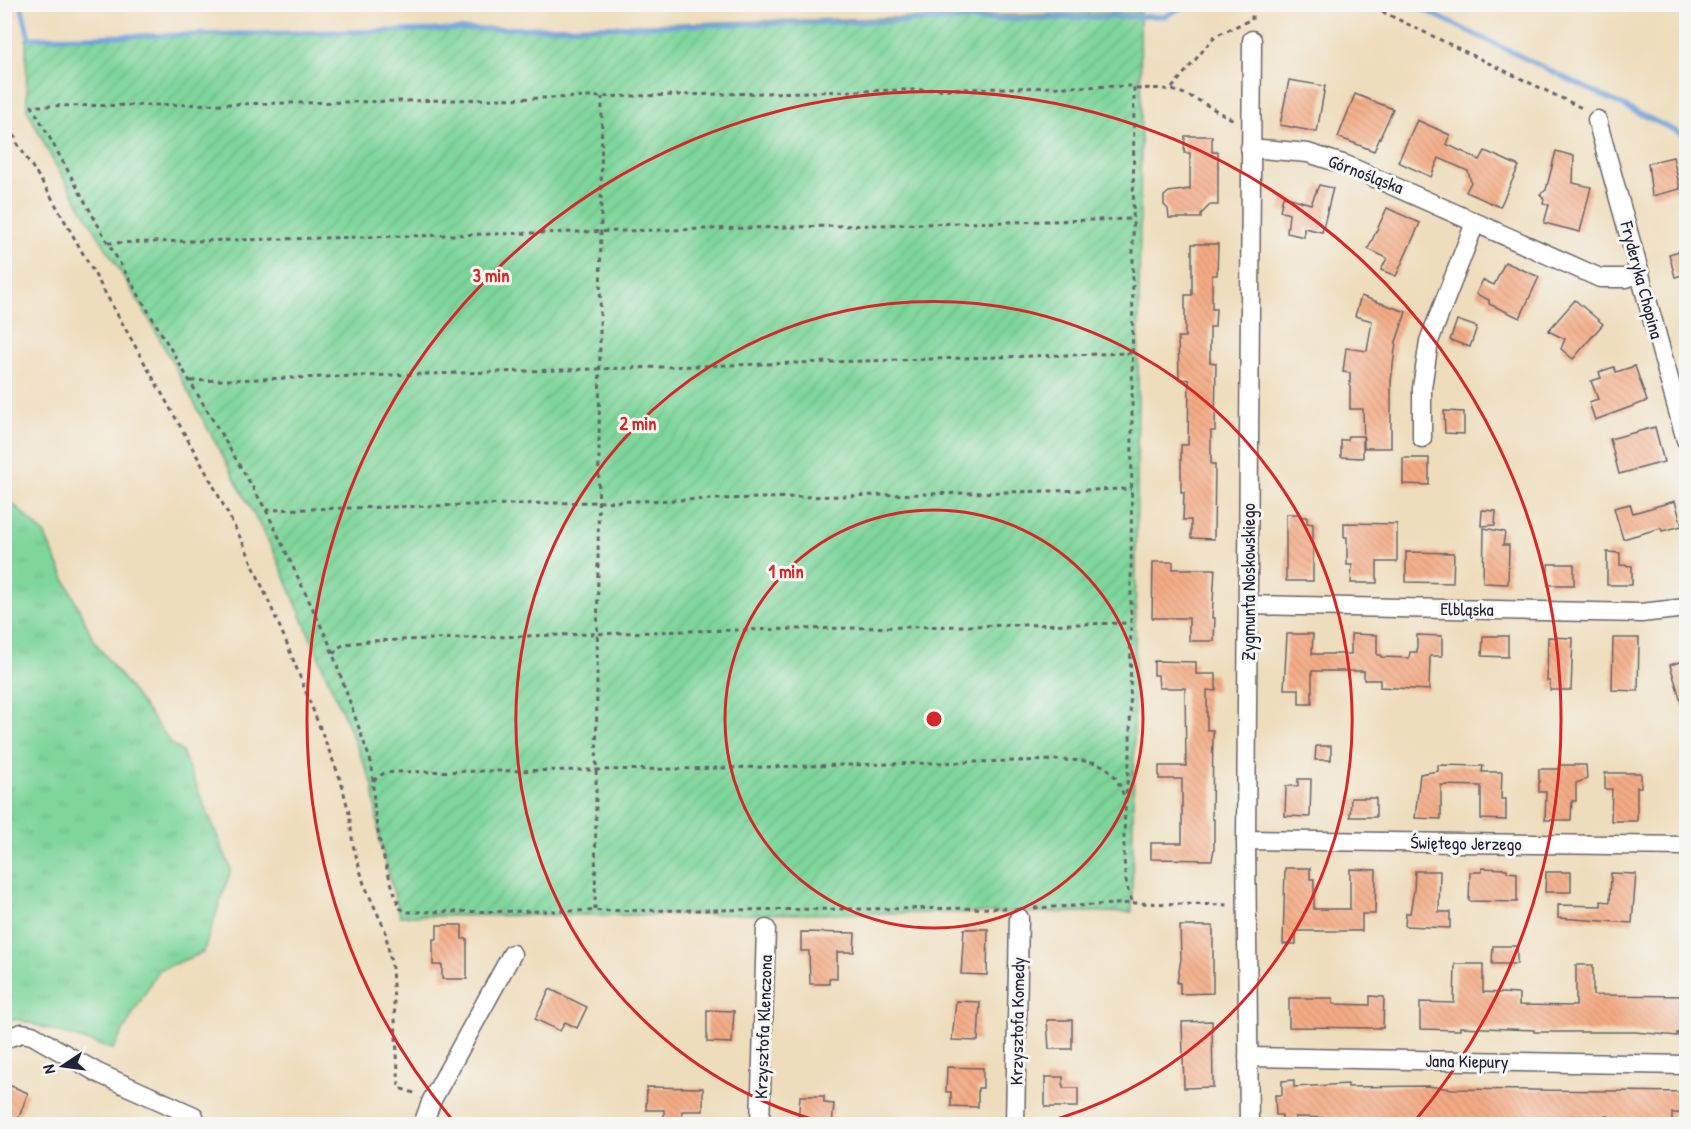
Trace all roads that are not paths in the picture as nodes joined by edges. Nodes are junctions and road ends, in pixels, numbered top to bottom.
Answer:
1 (1252, 40) dead end
2 (1597, 120) road end
3 (1250, 148) junction
4 (1475, 223) junction
5 (1640, 273) junction
6 (1422, 438) dead end
7 (1686, 440) edge
8 (1248, 605) junction
9 (1686, 608) edge
10 (1246, 840) junction
11 (1686, 846) edge
12 (1021, 911) road end
13 (766, 929) dead end
14 (512, 954) dead end
15 (4, 1039) edge
16 (1248, 1057) junction
17 (1686, 1065) edge
18 (193, 1120) edge
19 (423, 1125) edge
20 (760, 1125) edge
21 (1016, 1125) edge
22 (1249, 1125) edge

1 - 3 street, Zygmunta Noskowskiego
2 - 5 street, Fryderyka Chopina
3 - 4 street, Górnośląska
3 - 8 street, Zygmunta Noskowskiego
4 - 5 street, Górnośląska
4 - 6 street
5 - 7 street, Fryderyka Chopina
8 - 9 street, Elbląska
8 - 10 street, Zygmunta Noskowskiego
10 - 11 street, Świętego Jerzego
10 - 16 street, Zygmunta Noskowskiego
12 - 21 street, Krzysztofa Komedy
13 - 20 street, Krzysztofa Klenczona
14 - 19 street
15 - 18 street
16 - 17 street, Jana Kiepury
16 - 22 street, Zygmunta Noskowskiego

